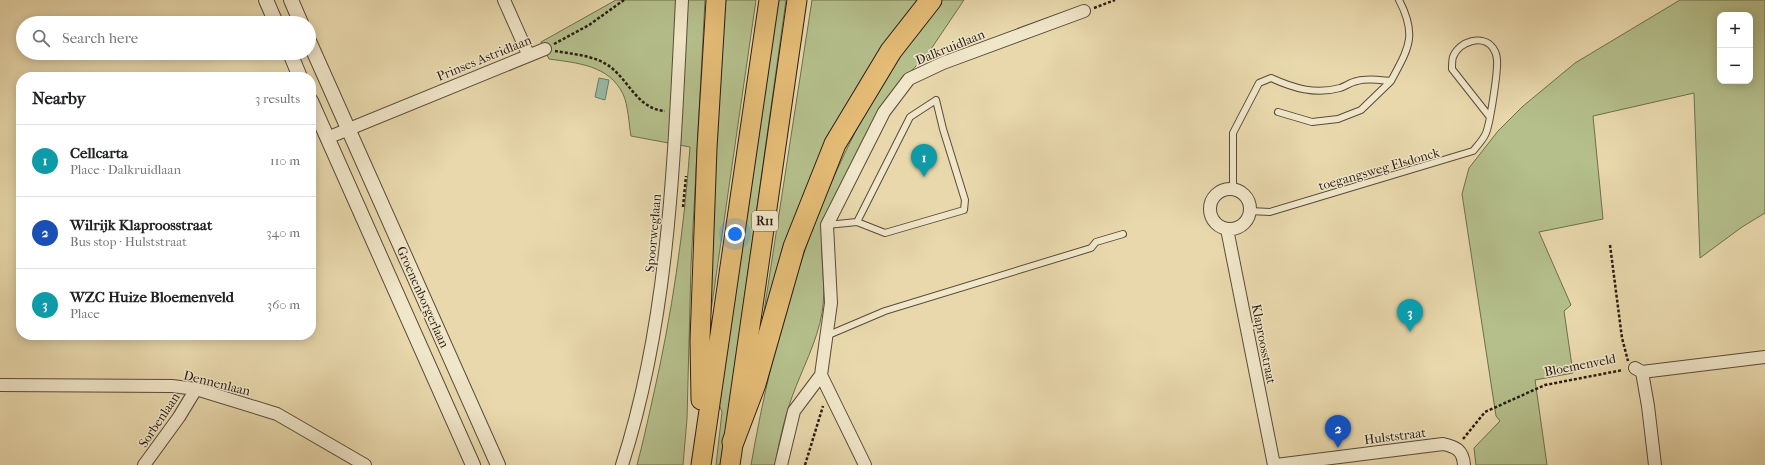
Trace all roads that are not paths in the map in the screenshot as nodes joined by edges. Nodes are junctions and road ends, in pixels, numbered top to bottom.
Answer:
1 (266, 0) edge
2 (290, 0) edge
3 (504, 0) edge
4 (682, 0) edge
5 (716, 0) edge
6 (769, 0) edge
7 (797, 0) edge
8 (931, 0) edge
9 (1399, 0) edge
10 (1084, 11) road end
11 (273, 16) edge
12 (298, 16) edge
13 (544, 49) road end
14 (528, 54) junction
15 (316, 57) edge
16 (293, 60) edge
17 (298, 72) edge
18 (1391, 81) junction
19 (1278, 112) dead end
20 (316, 113) edge
21 (1489, 116) junction
22 (348, 129) junction
23 (327, 138) junction
24 (1232, 190) junction
25 (1250, 211) junction
26 (857, 222) junction
27 (827, 225) junction
28 (1227, 229) junction
29 (1123, 234) dead end
30 (826, 336) junction
31 (1765, 357) edge
32 (821, 375) junction
33 (0, 384) edge
34 (196, 389) junction
35 (705, 437) junction
36 (733, 442) junction
37 (1464, 462) edge
38 (144, 465) edge
39 (365, 465) edge
40 (473, 465) edge
41 (498, 465) edge
42 (622, 465) edge
43 (701, 465) edge
44 (730, 465) edge
45 (781, 465) edge
46 (865, 465) edge
47 (1275, 465) edge
48 (1656, 465) edge

1 - 11 street
2 - 12 street
3 - 14 street
4 - 42 street, Spoorweglaan
5 - 35 highway
6 - 35 highway, R11
7 - 36 highway, R11
8 - 36 highway
9 - 18 lane
10 - 27 street, Dalkruidlaan
13 - 14 street, Prinses Astridlaan
14 - 22 street, Prinses Astridlaan
15 - 22 street, Groenenborgerlaan
16 - 17 street
18 - 19 lane
18 - 24 lane
20 - 23 street, Groenenborgerlaan
21 - 21 lane, toegangsweg Elsdonck
21 - 25 lane, toegangsweg Elsdonck
22 - 23 street
22 - 41 street, Groenenborgerlaan
23 - 40 street, Groenenborgerlaan
24 - 25 street
24 - 28 street
25 - 28 street
26 - 26 lane
26 - 27 lane
27 - 30 street
28 - 47 street, Klaproosstraat
29 - 30 lane
30 - 32 street
31 - 48 street
32 - 45 street
32 - 46 street
33 - 34 street, Dennenlaan
34 - 38 street, Sorbenlaan
34 - 39 street, Dennenlaan
35 - 43 highway, R11
36 - 44 highway, R11
37 - 47 street, Hulststraat

